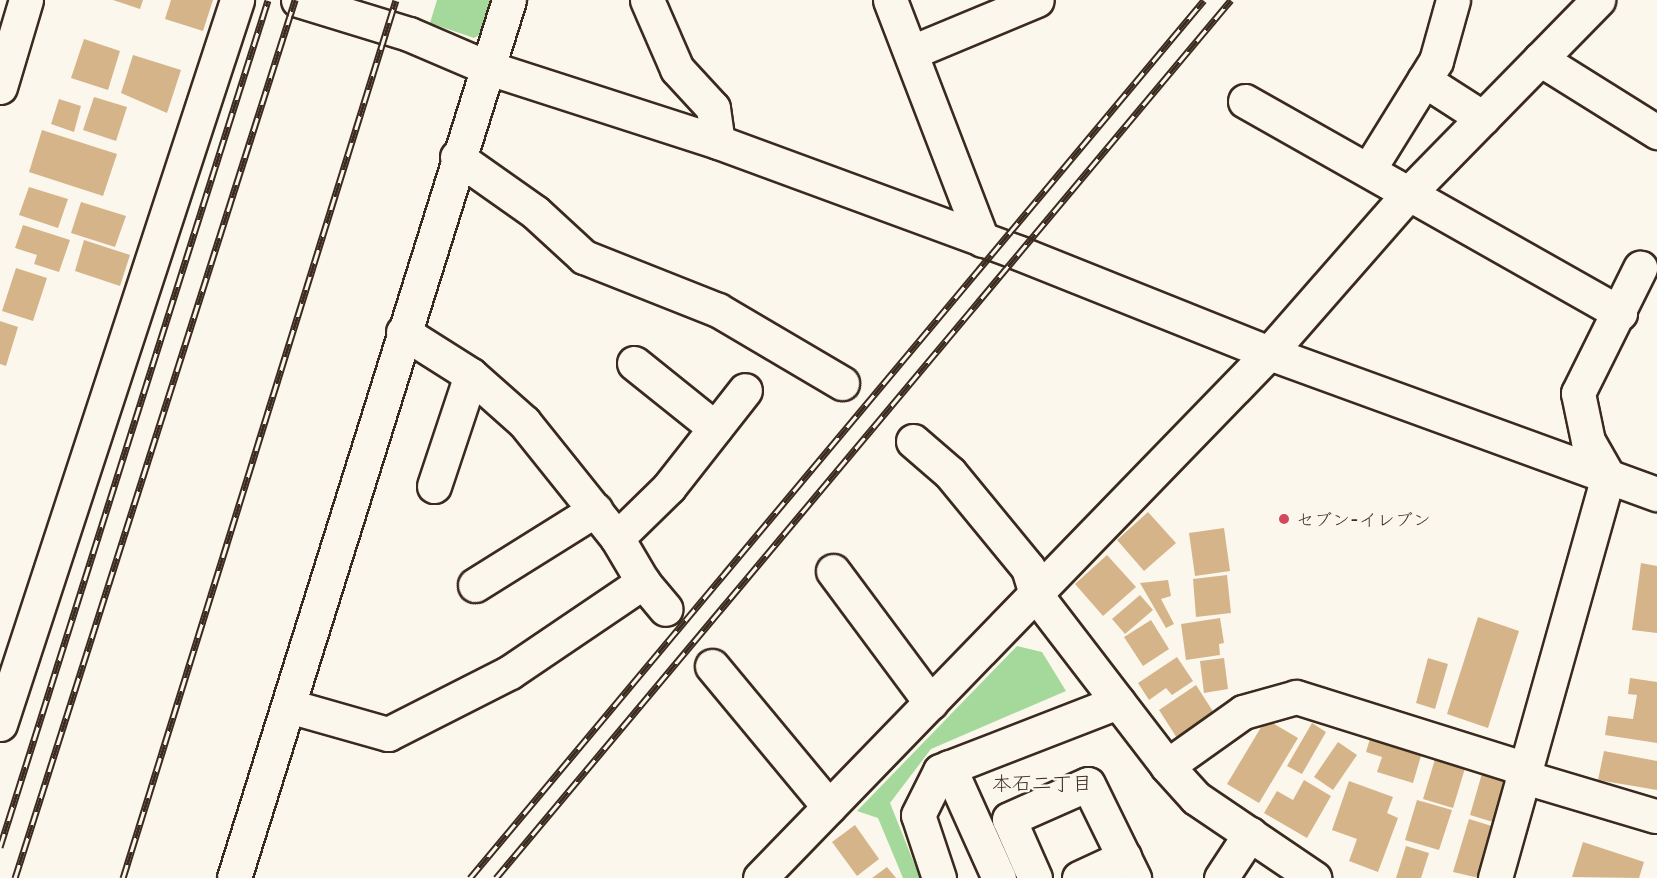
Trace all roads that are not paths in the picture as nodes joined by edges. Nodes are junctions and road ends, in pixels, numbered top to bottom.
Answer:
1 (26, 0) edge
2 (237, 0) edge
3 (298, 0) edge
4 (509, 0) edge
5 (647, 0) edge
6 (891, 0) edge
7 (1037, 0) edge
8 (1453, 0) edge
9 (1598, 0) edge
10 (912, 52) junction
11 (1540, 59) junction
12 (486, 67) junction
13 (1424, 80) junction
14 (0, 87) edge
15 (1245, 101) dead end
16 (1483, 118) junction
17 (1657, 132) edge
18 (718, 142) junction
19 (457, 157) junction
20 (1369, 169) junction
21 (1410, 192) junction
22 (982, 240) junction
23 (1640, 268) dead end
24 (1620, 313) junction
25 (403, 332) junction
26 (1269, 353) junction
27 (634, 363) dead end
28 (471, 375) junction
29 (842, 383) dead end
30 (745, 390) dead end
31 (715, 428) junction
32 (913, 441) dead end
33 (1608, 476) junction
34 (434, 486) dead end
35 (1657, 494) edge
36 (595, 510) junction
37 (617, 538) junction
38 (833, 572) dead end
39 (643, 582) junction
40 (475, 585) dead end
41 (1036, 595) junction
42 (666, 609) dead end
43 (0, 640) edge
44 (712, 666) dead end
45 (16, 672) junction
46 (1119, 702) junction
47 (931, 703) junction
48 (289, 706) junction
49 (0, 724) edge
50 (1167, 766) junction
51 (949, 767) junction
52 (1522, 772) junction
53 (829, 807) junction
54 (1655, 816) dead end
55 (1009, 819) junction
56 (978, 832) junction
57 (1250, 834) junction
58 (1129, 867) edge
59 (234, 878) edge
60 (760, 878) edge
61 (939, 878) edge
62 (999, 878) edge
63 (1035, 878) edge
64 (1078, 878) edge
65 (1221, 878) edge
66 (1314, 878) edge
67 (1495, 878) edge

1 - 14 street
2 - 45 street
3 - 12 street
4 - 12 street
5 - 18 street
6 - 10 street
7 - 10 street
8 - 13 street
9 - 11 street
10 - 22 street
11 - 16 street
11 - 17 street
12 - 18 street
12 - 19 street
13 - 16 street
13 - 20 street
15 - 20 street
16 - 21 street
18 - 22 street
19 - 25 street
19 - 29 street
20 - 21 street
21 - 24 street
21 - 26 street
22 - 26 street
23 - 24 street
24 - 33 street
25 - 28 street
25 - 48 street
26 - 33 street
26 - 41 street
27 - 31 street
28 - 34 street
28 - 36 street
30 - 31 street
31 - 37 street
32 - 41 street
33 - 35 street
33 - 52 street
36 - 37 street
36 - 40 street
37 - 39 street
38 - 47 street
39 - 42 street
39 - 48 street
41 - 46 street
41 - 47 street
43 - 45 street
44 - 53 street
45 - 49 street
46 - 50 street
46 - 51 street
47 - 53 street
48 - 59 street
50 - 52 street
50 - 57 street
51 - 56 street
51 - 61 street
52 - 54 street
52 - 67 street
53 - 60 street
55 - 56 street
55 - 58 street
55 - 63 street
56 - 62 street
57 - 65 street
57 - 66 street
58 - 64 street

